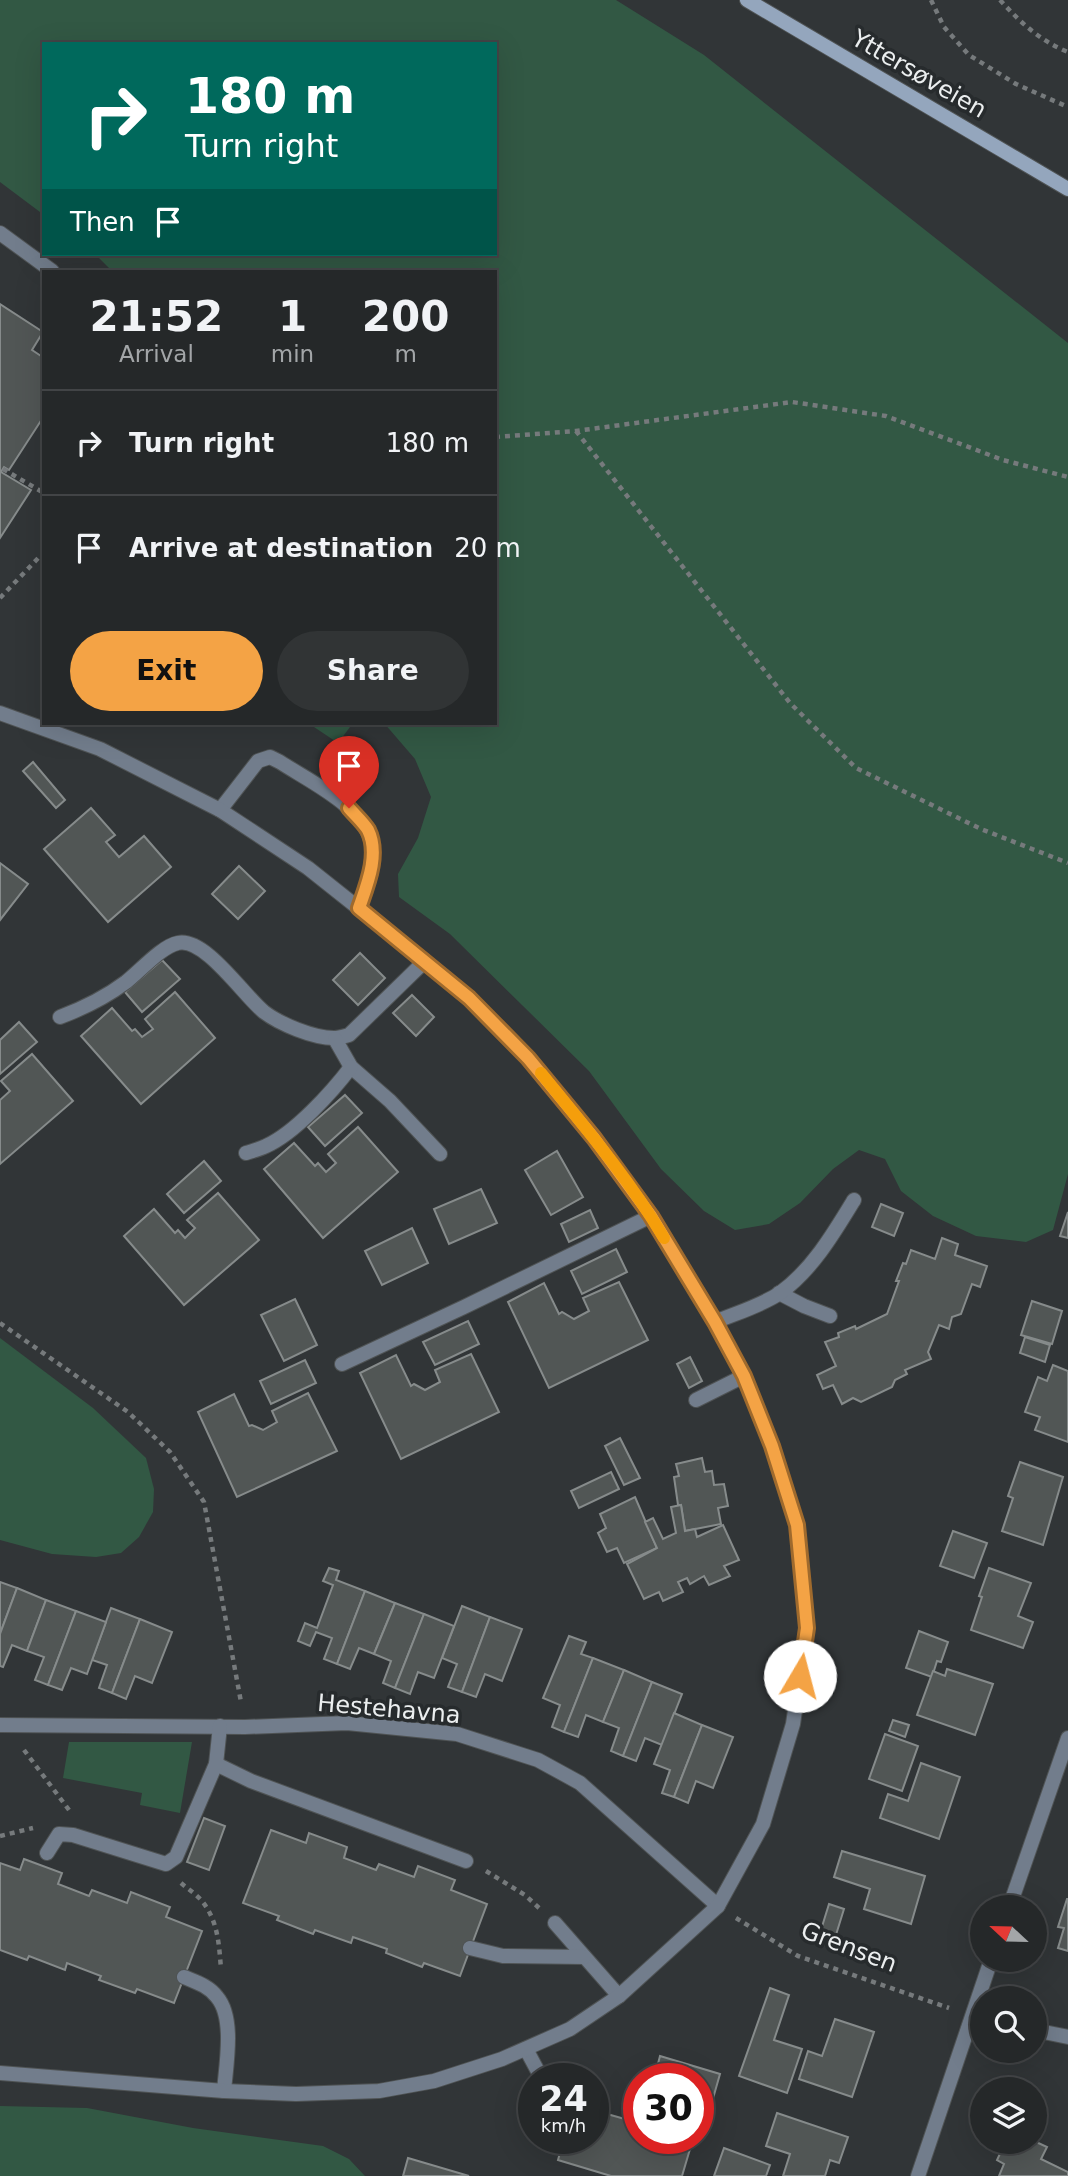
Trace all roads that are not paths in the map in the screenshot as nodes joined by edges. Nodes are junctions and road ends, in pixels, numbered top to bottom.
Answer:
1 (747, 0) edge
2 (1068, 189) edge
3 (0, 233) edge
4 (50, 270) edge
5 (0, 713) edge
6 (220, 810) junction
7 (359, 908) junction
8 (425, 961) junction
9 (60, 1017) dead end
10 (335, 1038) junction
11 (351, 1067) junction
12 (246, 1153) dead end
13 (440, 1154) dead end
14 (854, 1200) dead end
15 (651, 1216) junction
16 (779, 1293) junction
17 (830, 1316) dead end
18 (715, 1322) junction
19 (342, 1364) dead end
20 (744, 1376) junction
21 (696, 1400) dead end
22 (6, 1725) edge
23 (220, 1726) junction
24 (1068, 1738) edge
25 (216, 1765) junction
26 (47, 1853) dead end
27 (466, 1861) road end
28 (1014, 1895) edge
29 (718, 1906) junction
30 (555, 1923) road end
31 (470, 1948) dead end
32 (584, 1957) junction
33 (184, 1977) dead end
34 (619, 1996) junction
35 (1047, 2033) edge
36 (970, 2036) edge
37 (1068, 2037) edge
38 (526, 2049) junction
39 (533, 2063) edge
40 (0, 2073) edge
41 (224, 2091) junction
42 (918, 2176) edge

1 - 2 main road, Yttersøveien
3 - 4 street
5 - 6 street
6 - 7 street
6 - 7 street
7 - 8 street
8 - 10 street
8 - 15 street
9 - 10 street
10 - 11 street
11 - 12 street
11 - 13 street
14 - 16 street
15 - 18 street
15 - 19 street
16 - 17 street
16 - 18 street
18 - 20 street
20 - 21 street
20 - 29 street
22 - 23 street, Hestehavna
23 - 25 street
23 - 29 street, Hestehavna
24 - 28 street
25 - 26 street
25 - 27 street
29 - 34 street
30 - 32 street
31 - 32 street
32 - 34 street
33 - 41 street
34 - 38 street
35 - 37 street
36 - 42 street
38 - 39 street
38 - 41 street
40 - 41 street

